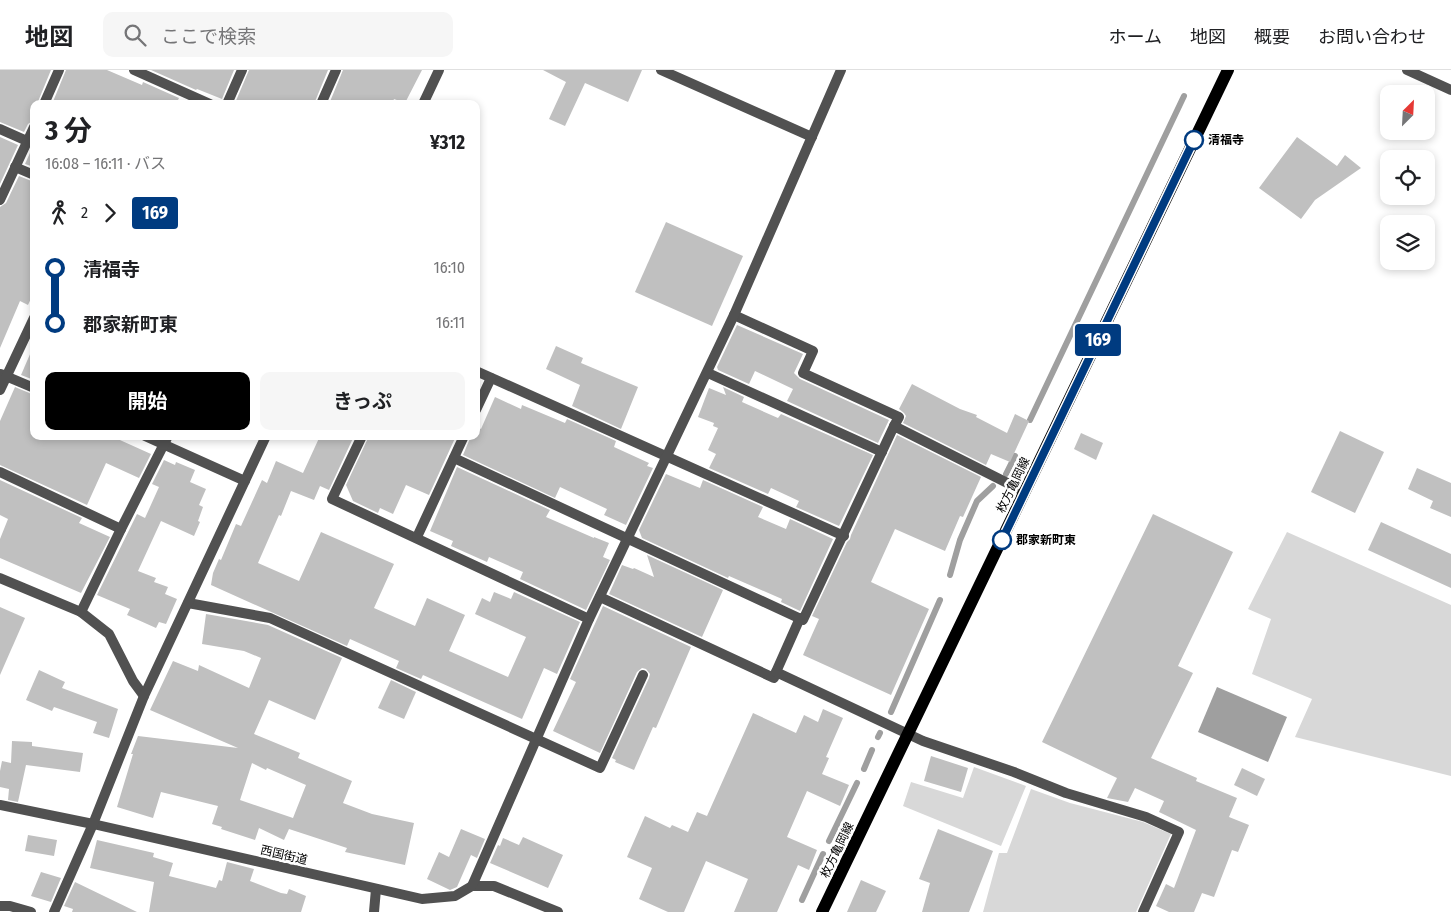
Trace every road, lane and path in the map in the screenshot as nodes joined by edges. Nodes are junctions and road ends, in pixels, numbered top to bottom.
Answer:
1 (59, 70) edge
2 (134, 70) edge
3 (242, 70) edge
4 (336, 70) edge
5 (439, 70) edge
6 (661, 70) edge
7 (841, 70) edge
8 (1228, 70) edge
9 (1407, 70) edge
10 (150, 73) edge
11 (1451, 90) edge
12 (46, 100) edge
13 (200, 100) edge
14 (229, 100) edge
15 (323, 100) edge
16 (425, 100) edge
17 (0, 129) edge
18 (30, 136) edge
19 (812, 137) junction
20 (27, 142) junction
21 (15, 167) junction
22 (30, 173) edge
23 (0, 200) edge
24 (734, 315) junction
25 (30, 325) edge
26 (480, 373) edge
27 (708, 373) junction
28 (3, 375) edge
29 (491, 378) junction
30 (30, 386) edge
31 (0, 390) edge
32 (480, 401) edge
33 (894, 426) junction
34 (166, 440) edge
35 (264, 440) edge
36 (360, 440) edge
37 (462, 440) edge
38 (882, 452) junction
39 (666, 455) junction
40 (454, 458) junction
41 (0, 472) edge
42 (245, 481) junction
43 (1025, 492) junction
44 (120, 529) junction
45 (844, 536) junction
46 (416, 537) junction
47 (627, 538) junction
48 (0, 578) edge
49 (600, 597) junction
50 (188, 603) junction
51 (81, 612) junction
52 (589, 618) junction
53 (800, 618) junction
54 (776, 672) junction
55 (642, 675) dead end
56 (144, 696) junction
57 (908, 735) junction
58 (536, 739) junction
59 (0, 806) edge
60 (93, 824) junction
61 (472, 886) junction
62 (376, 889) junction
63 (0, 906) edge
64 (30, 912) edge
65 (54, 912) edge
66 (374, 912) edge
67 (558, 912) edge
68 (822, 912) edge
69 (1143, 912) edge

1 - 12 street
2 - 10 street
3 - 14 street
4 - 15 street
5 - 16 street
6 - 19 street
7 - 19 street
8 - 43 main road, 枚方亀岡線
9 - 11 street
10 - 13 street
17 - 20 street
18 - 20 street
19 - 24 street
20 - 21 street
21 - 22 street
21 - 23 street
24 - 27 street
24 - 33 street
25 - 28 street
26 - 29 street
27 - 38 street
27 - 39 street
28 - 30 street
28 - 31 street
29 - 32 street
29 - 39 street
33 - 38 street
33 - 43 street
34 - 42 street
34 - 44 street
35 - 42 street
36 - 46 street
37 - 40 street
38 - 45 street
39 - 45 street
39 - 47 street
40 - 46 street
40 - 47 street
41 - 44 street
42 - 50 street
43 - 57 main road, 枚方亀岡線
44 - 51 street
45 - 53 street
46 - 52 street
47 - 49 street
47 - 53 street
48 - 51 street
49 - 52 street
49 - 54 street
50 - 56 street
50 - 58 street
51 - 56 street
52 - 58 street
53 - 54 street
54 - 57 street
55 - 58 street
56 - 60 street
57 - 68 main road, 枚方亀岡線
57 - 69 street
58 - 61 street
59 - 60 street, 西国街道
60 - 62 street, 西国街道
60 - 65 street
61 - 62 street, 西国街道
61 - 67 street, 西国街道
62 - 66 street
63 - 64 street

